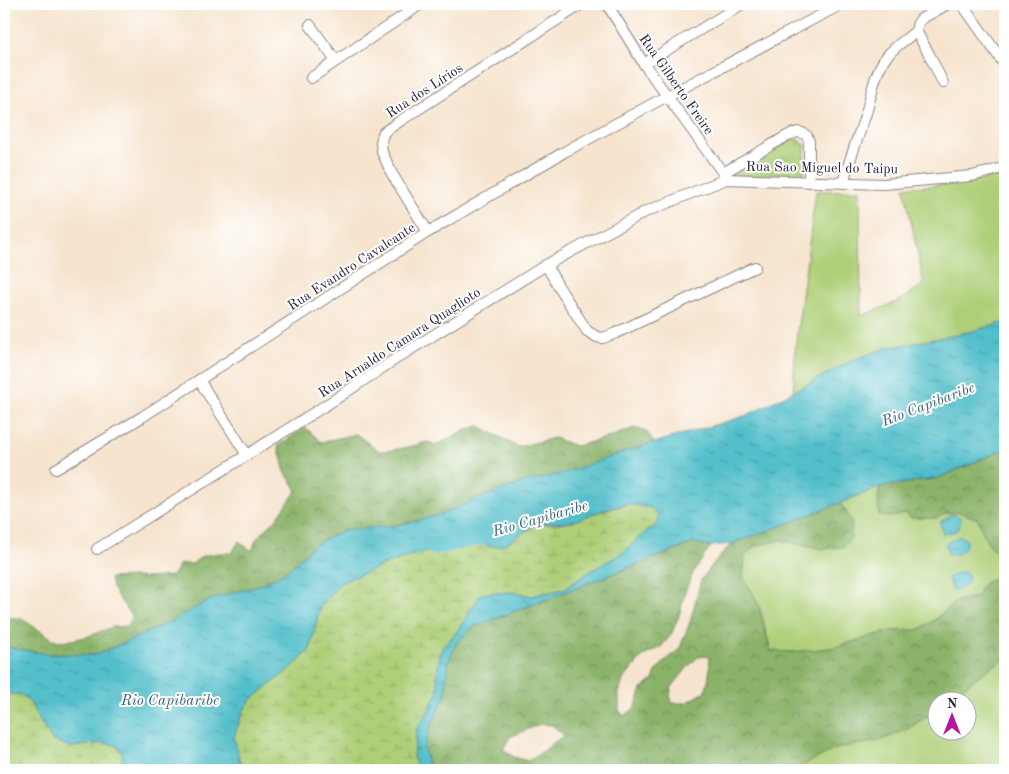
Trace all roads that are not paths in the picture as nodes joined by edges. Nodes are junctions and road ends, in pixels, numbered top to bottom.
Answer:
1 (421, 4) edge
2 (582, 4) edge
3 (607, 4) edge
4 (742, 4) edge
5 (842, 4) edge
6 (948, 4) edge
7 (962, 4) edge
8 (310, 25) dead end
9 (916, 31) junction
10 (336, 61) junction
11 (644, 64) junction
12 (1005, 65) edge
13 (311, 78) dead end
14 (943, 83) dead end
15 (667, 96) junction
16 (1005, 166) edge
17 (725, 176) junction
18 (809, 182) junction
19 (843, 183) junction
20 (428, 232) junction
21 (546, 265) junction
22 (755, 267) dead end
23 (199, 380) junction
24 (247, 455) junction
25 (56, 469) dead end
26 (96, 549) dead end

1 - 10 street
2 - 20 street, Rua dos Lírios
3 - 11 street, Rua Gilberto Freire
4 - 11 street
5 - 15 street, Rua Evandro Cavalcante
6 - 9 street
7 - 12 street
8 - 10 street
9 - 14 street
9 - 19 street
10 - 13 street
11 - 15 street, Rua Gilberto Freire
15 - 17 street, Rua Gilberto Freire
15 - 20 street, Rua Evandro Cavalcante
16 - 19 street, Rua Sao Miguel do Taipu
17 - 18 street, Rua Sao Miguel do Taipu
17 - 18 street, Rua Arnaldo Camara Quaglioto
17 - 21 street, Rua Arnaldo Camara Quaglioto
18 - 19 street, Rua Sao Miguel do Taipu
20 - 23 street, Rua Evandro Cavalcante
21 - 22 street
21 - 24 street, Rua Arnaldo Camara Quaglioto
23 - 24 street
23 - 25 street, Rua Evandro Cavalcante
24 - 26 street, Rua Arnaldo Camara Quaglioto

